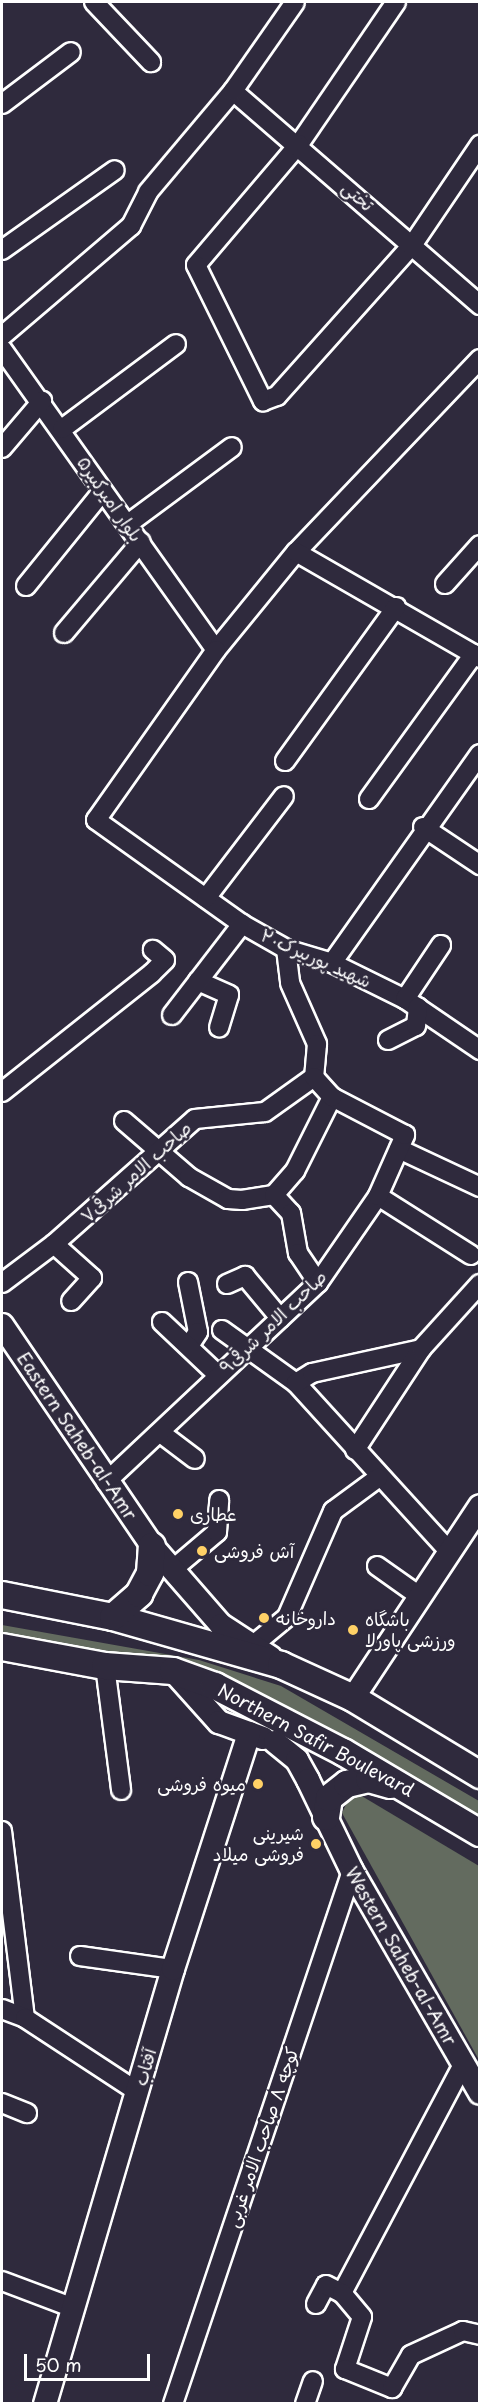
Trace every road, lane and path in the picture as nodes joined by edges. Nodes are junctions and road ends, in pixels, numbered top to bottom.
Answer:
1 (94, 2) edge
2 (295, 2) edge
3 (396, 2) edge
4 (71, 52) dead end
5 (151, 63) dead end
6 (233, 91) junction
7 (2, 104) edge
8 (299, 144) junction
9 (480, 145) edge
10 (115, 170) dead end
11 (413, 244) junction
12 (2, 250) edge
13 (480, 305) edge
14 (2, 336) edge
15 (176, 344) dead end
16 (2, 349) edge
17 (480, 359) edge
18 (42, 401) junction
19 (62, 429) junction
20 (232, 447) dead end
21 (2, 448) edge
22 (103, 491) junction
23 (128, 525) junction
24 (141, 542) junction
25 (480, 545) edge
26 (296, 552) junction
27 (445, 584) dead end
28 (26, 586) dead end
29 (396, 607) junction
30 (64, 633) dead end
31 (216, 650) junction
32 (477, 656) edge
33 (480, 754) edge
34 (285, 761) dead end
35 (284, 795) dead end
36 (369, 799) dead end
37 (423, 827) junction
38 (480, 865) edge
39 (207, 898) junction
40 (242, 924) junction
41 (441, 945) dead end
42 (286, 949) junction
43 (153, 950) dead end
44 (332, 963) junction
45 (198, 981) junction
46 (411, 1003) junction
47 (172, 1016) dead end
48 (219, 1028) dead end
49 (388, 1040) dead end
50 (480, 1050) edge
51 (314, 1077) junction
52 (2, 1092) edge
53 (332, 1097) junction
54 (124, 1121) dead end
55 (402, 1142) junction
56 (161, 1151) junction
57 (480, 1187) edge
58 (274, 1195) junction
59 (378, 1196) junction
60 (54, 1244) junction
61 (471, 1255) dead end
62 (188, 1282) dead end
63 (2, 1283) edge
64 (318, 1283) junction
65 (227, 1284) dead end
66 (477, 1295) edge
67 (71, 1301) dead end
68 (280, 1318) junction
69 (162, 1322) dead end
70 (2, 1325) edge
71 (222, 1330) dead end
72 (189, 1346) junction
73 (247, 1348) junction
74 (421, 1349) junction
75 (218, 1375) junction
76 (296, 1383) junction
77 (162, 1434) junction
78 (355, 1450) junction
79 (195, 1459) dead end
80 (378, 1478) junction
81 (106, 1482) junction
82 (219, 1500) dead end
83 (480, 1506) edge
84 (152, 1546) junction
85 (447, 1549) junction
86 (376, 1566) dead end
87 (172, 1570) junction
88 (2, 1595) edge
89 (418, 1595) junction
90 (113, 1617) junction
91 (252, 1646) junction
92 (2, 1647) edge
93 (280, 1665) junction
94 (105, 1666) junction
95 (173, 1671) junction
96 (353, 1698) junction
97 (249, 1733) junction
98 (275, 1742) junction
99 (343, 1752) junction
100 (480, 1775) edge
101 (121, 1790) dead end
102 (425, 1800) junction
103 (326, 1817) junction
104 (2, 1830) edge
105 (480, 1833) edge
106 (352, 1871) junction
107 (80, 1956) dead end
108 (172, 1969) junction
109 (2, 2009) edge
110 (25, 2018) junction
111 (463, 2064) junction
112 (138, 2092) junction
113 (480, 2093) edge
114 (2, 2103) edge
115 (27, 2112) dead end
116 (2, 2281) edge
117 (342, 2293) junction
118 (316, 2304) dead end
119 (71, 2307) junction
120 (480, 2335) edge
121 (313, 2381) dead end
122 (45, 2403) edge
123 (173, 2403) edge
124 (305, 2403) edge

1 - 5 street
2 - 6 street
3 - 8 street
4 - 7 street
6 - 8 street, تختی
6 - 14 street
8 - 11 street, تختی
8 - 11 street
9 - 11 street
10 - 12 street
11 - 13 street, تختی
15 - 19 street
16 - 18 street, بلوار امیرکبیر۵
17 - 26 street
18 - 19 street, بلوار امیرکبیر۵
18 - 21 street
19 - 22 street, بلوار امیرکبیر۵
20 - 23 street
22 - 23 street, بلوار امیرکبیر۵
22 - 28 street
23 - 24 street, بلوار امیرکبیر۵
24 - 30 street
24 - 31 street, بلوار امیرکبیر۵
25 - 27 street
26 - 29 street
26 - 31 street
29 - 32 street
29 - 34 street
31 - 39 street, شهید پوربیرک۲۰
32 - 36 street
33 - 37 street
35 - 39 street
37 - 38 street
37 - 44 street
39 - 40 street, شهید پوربیرک۲۰
40 - 42 street, شهید پوربیرک۲۰
40 - 45 street
41 - 46 street
42 - 44 street, شهید پوربیرک۲۰
42 - 51 street
43 - 52 street
44 - 46 street, شهید پوربیرک۲۰
45 - 47 street
45 - 48 street
46 - 49 street
46 - 50 street, شهید پوربیرک۲۰
51 - 53 street
51 - 56 street, صاحب الامر شرقی۷
53 - 55 street
53 - 58 street
54 - 56 street
55 - 57 street
55 - 59 street, صاحب الامر شرقی۹
56 - 58 street
56 - 60 street, صاحب الامر شرقی۷
58 - 64 street
59 - 61 street
59 - 64 street, صاحب الامر شرقی۹
60 - 63 street, صاحب الامر شرقی۷
60 - 67 street
62 - 72 street
64 - 68 street, صاحب الامر شرقی۹
65 - 68 street
66 - 74 street
68 - 73 street, صاحب الامر شرقی۹
69 - 72 street
70 - 81 street, Eastern Saheb-al-Amr
71 - 73 street
72 - 75 street
73 - 75 street, صاحب الامر شرقی۹
73 - 76 street
74 - 76 street
74 - 78 street
75 - 77 street, صاحب الامر شرقی۹
76 - 78 street
77 - 79 street
77 - 81 street, صاحب الامر شرقی۹
78 - 80 street
80 - 85 street
80 - 91 street
81 - 84 street, Eastern Saheb-al-Amr
82 - 87 street
83 - 85 street
84 - 87 street, Eastern Saheb-al-Amr
84 - 90 main road
85 - 89 street
86 - 89 street
87 - 91 street, Eastern Saheb-al-Amr
88 - 90 main road
89 - 96 street
90 - 93 main road
91 - 93 street, Eastern Saheb-al-Amr
92 - 94 main road, Northern Safir Boulevard
93 - 96 main road
94 - 95 main road, Northern Safir Boulevard
94 - 101 street
95 - 97 street
95 - 99 main road, Northern Safir Boulevard
96 - 100 main road
97 - 98 street
97 - 108 street, آفتاب
98 - 99 street
98 - 103 street, Western Saheb-al-Amr
99 - 102 main road, Northern Safir Boulevard
102 - 103 main road
102 - 105 main road, Northern Safir Boulevard
103 - 106 street, Western Saheb-al-Amr
104 - 110 street
106 - 111 street, Western Saheb-al-Amr
106 - 123 street, کوچه ۸ صاحب الامر غربی
107 - 108 street
108 - 112 street, آفتاب
109 - 110 street
110 - 112 street
111 - 113 street, Western Saheb-al-Amr
111 - 117 street
112 - 119 street, آفتاب
114 - 115 street
116 - 119 street
117 - 118 street
117 - 120 street
119 - 122 street, آفتاب
121 - 124 street

